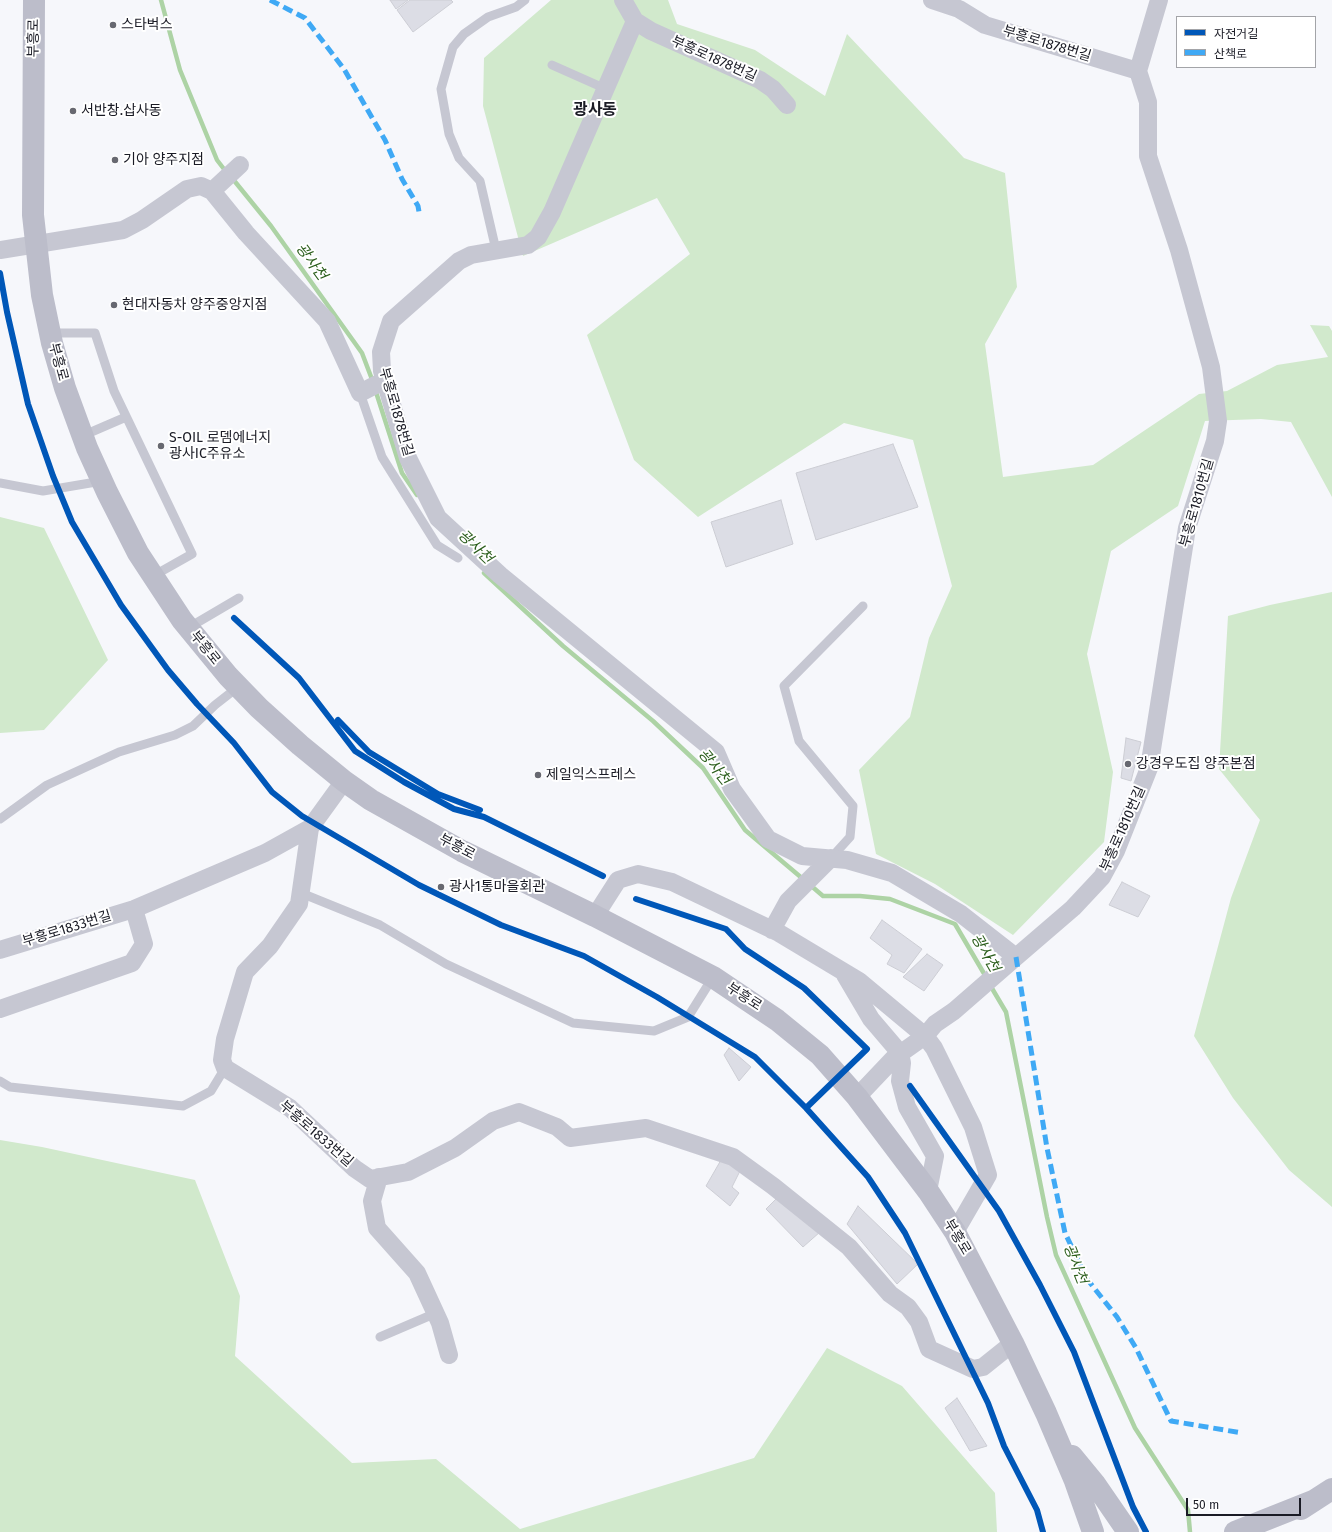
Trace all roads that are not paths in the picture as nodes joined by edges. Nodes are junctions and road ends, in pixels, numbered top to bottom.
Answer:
1 (34, 0) edge
2 (525, 0) edge
3 (623, 0) edge
4 (932, 0) edge
5 (1159, 0) edge
6 (962, 4) edge
7 (635, 20) junction
8 (552, 65) dead end
9 (1138, 71) junction
10 (606, 89) junction
11 (787, 105) dead end
12 (238, 166) dead end
13 (212, 191) junction
14 (36, 244) junction
15 (0, 250) edge
16 (496, 250) junction
17 (50, 333) junction
18 (384, 381) junction
19 (362, 392) junction
20 (126, 417) junction
21 (82, 436) junction
22 (102, 481) junction
23 (0, 483) edge
24 (458, 558) dead end
25 (153, 576) junction
26 (239, 598) dead end
27 (863, 606) dead end
28 (188, 628) junction
29 (238, 687) junction
30 (344, 781) junction
31 (0, 819) edge
32 (308, 836) junction
33 (828, 861) junction
34 (302, 890) junction
35 (134, 909) junction
36 (595, 916) junction
37 (772, 930) junction
38 (0, 950) edge
39 (1011, 962) junction
40 (843, 972) junction
41 (713, 977) junction
42 (0, 1009) edge
43 (925, 1036) junction
44 (900, 1053) junction
45 (225, 1068) junction
46 (0, 1081) edge
47 (858, 1097) junction
48 (379, 1177) junction
49 (928, 1191) junction
50 (955, 1232) junction
51 (436, 1313) junction
52 (380, 1337) dead end
53 (1013, 1342) junction
54 (450, 1355) dead end
55 (1057, 1438) junction
56 (1332, 1489) edge
57 (1305, 1506) junction
58 (1093, 1532) edge
59 (1128, 1532) edge
60 (1235, 1532) edge
61 (1262, 1532) edge
62 (1283, 1532) edge

1 - 14 main road, 부흥로
2 - 16 lane
3 - 7 street, 부흥로1878번길
4 - 6 street, 부흥로1878번길
5 - 9 street
6 - 9 street, 부흥로1878번길
7 - 10 street, 부흥로1878번길
7 - 11 street, 부흥로1878번길
8 - 10 lane
9 - 39 street, 부흥로1810번길
10 - 16 street, 부흥로1878번길
12 - 13 street
13 - 14 street
13 - 19 street
14 - 15 street
14 - 17 main road, 부흥로
16 - 18 street, 부흥로1878번길
17 - 20 lane
17 - 21 main road, 부흥로
18 - 19 street
18 - 33 street, 부흥로1878번길
19 - 24 lane
20 - 21 lane
20 - 25 lane
21 - 22 main road, 부흥로
22 - 23 lane
22 - 25 main road, 부흥로
25 - 28 main road, 부흥로
26 - 28 lane
27 - 33 lane
28 - 29 main road, 부흥로
29 - 30 main road, 부흥로
29 - 31 lane
30 - 32 street, 부흥로1833번길
30 - 36 main road, 부흥로
32 - 34 street
32 - 35 street, 부흥로1833번길
33 - 37 street
33 - 39 street
34 - 41 lane
34 - 45 street
35 - 38 street, 부흥로1833번길
35 - 42 street
36 - 37 street
36 - 41 main road, 부흥로
37 - 40 street
39 - 43 street, 부흥로1810번길
40 - 43 street
40 - 44 street
41 - 47 main road, 부흥로
43 - 44 street
43 - 50 street
44 - 47 street
44 - 49 street
45 - 46 lane
45 - 48 street, 부흥로1833번길
47 - 49 main road, 부흥로
48 - 51 street
48 - 53 street, 부흥로1833번길
49 - 50 main road, 부흥로
50 - 53 main road, 부흥로
51 - 52 lane
51 - 54 street
53 - 55 main road, 부흥로
55 - 58 main road, 부흥로
55 - 59 main road
56 - 57 main road
57 - 60 main road
57 - 61 main road
57 - 62 main road

